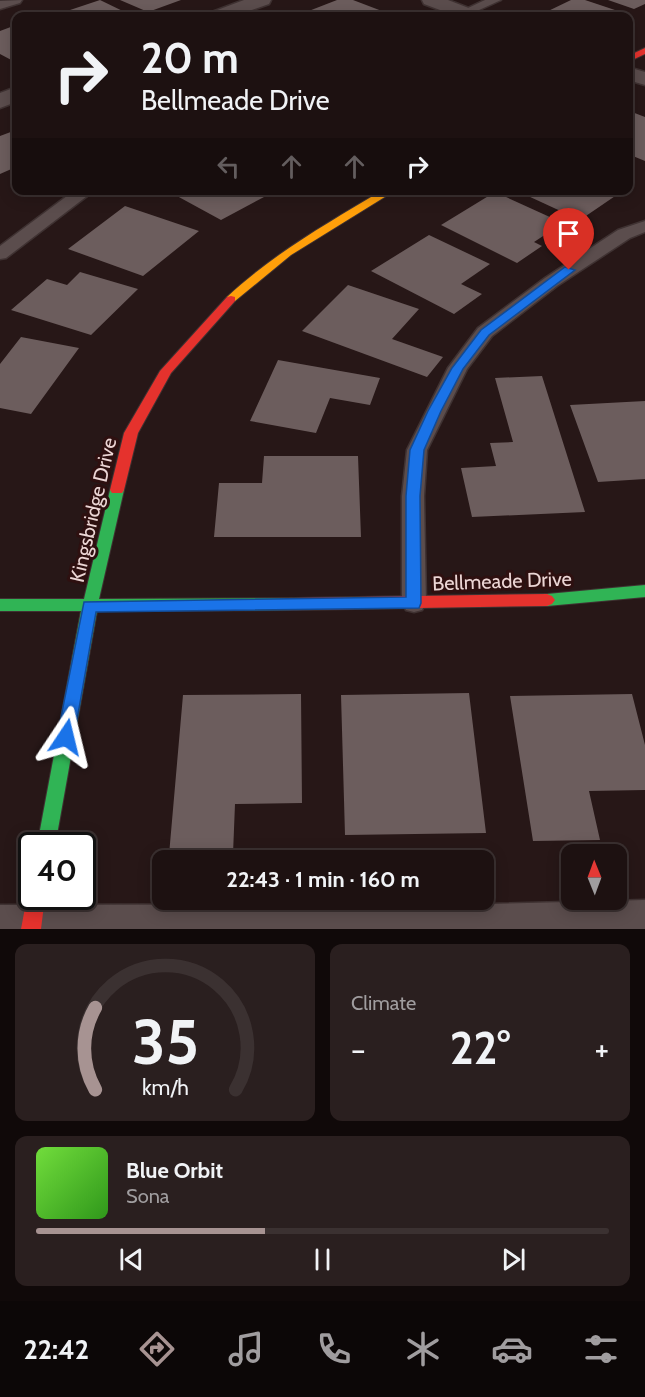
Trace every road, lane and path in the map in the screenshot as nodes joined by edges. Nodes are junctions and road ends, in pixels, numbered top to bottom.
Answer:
1 (16, 0) edge
2 (262, 0) edge
3 (431, 0) edge
4 (495, 0) edge
5 (0, 5) edge
6 (230, 12) edge
7 (456, 12) edge
8 (472, 12) edge
9 (79, 195) edge
10 (383, 195) edge
11 (645, 226) edge
12 (0, 254) edge
13 (645, 591) edge
14 (414, 603) junction
15 (0, 605) edge
16 (90, 606) junction
17 (49, 832) edge
18 (33, 915) edge
19 (645, 915) edge
20 (0, 920) edge

1 - 5 lane
2 - 6 street
3 - 7 street
4 - 8 lane
9 - 12 lane
10 - 16 street, Kingsbridge Drive
11 - 14 lane
13 - 14 street, Bellmeade Drive
14 - 16 street, Bellmeade Drive
15 - 16 street, Bellmeade Drive
16 - 17 street, Kingsbridge Drive
18 - 19 lane
18 - 20 lane

